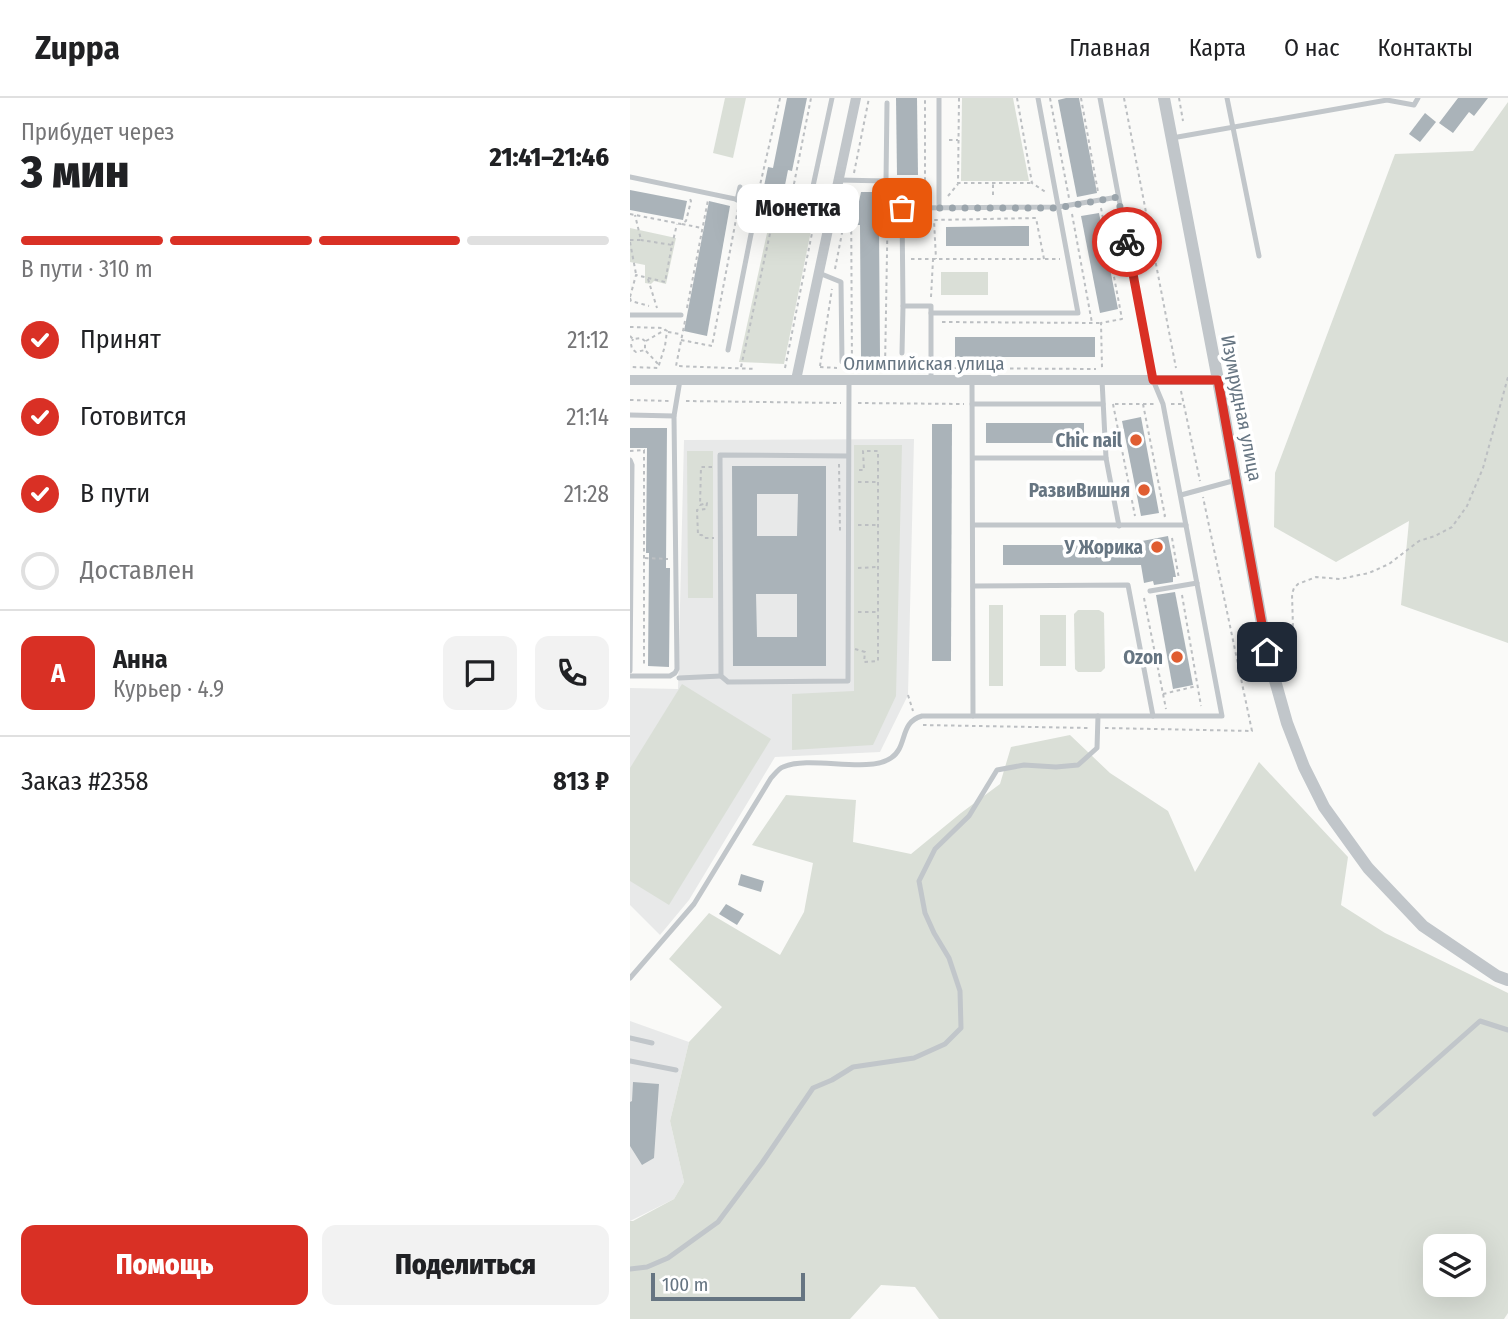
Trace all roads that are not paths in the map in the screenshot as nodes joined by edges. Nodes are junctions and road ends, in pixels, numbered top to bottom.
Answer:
1 (832, 98) edge
2 (856, 98) edge
3 (939, 98) edge
4 (1038, 98) edge
5 (1100, 98) edge
6 (1164, 98) edge
7 (1227, 98) edge
8 (1418, 98) edge
9 (887, 103) dead end
10 (1233, 128) junction
11 (1172, 138) junction
12 (838, 180) junction
13 (656, 183) dead end
14 (740, 187) dead end
15 (1118, 197) junction
16 (737, 200) junction
17 (757, 204) junction
18 (939, 208) junction
19 (1058, 208) junction
20 (807, 214) junction
21 (830, 219) junction
22 (1259, 256) dead end
23 (819, 273) junction
24 (902, 306) junction
25 (931, 309) junction
26 (630, 315) edge
27 (681, 315) dead end
28 (728, 350) dead end
29 (902, 353) dead end
30 (841, 365) road end
31 (630, 380) edge
32 (680, 380) junction
33 (796, 380) junction
34 (1102, 380) junction
35 (1153, 380) junction
36 (1218, 380) junction
37 (849, 381) junction
38 (931, 381) junction
39 (972, 381) junction
40 (972, 404) junction
41 (1103, 404) junction
42 (630, 415) edge
43 (674, 416) junction
44 (848, 456) junction
45 (973, 458) junction
46 (1106, 458) junction
47 (630, 460) edge
48 (1236, 480) junction
49 (1181, 495) junction
50 (973, 525) junction
51 (1186, 525) junction
52 (1119, 526) junction
53 (630, 557) edge
54 (1197, 583) junction
55 (973, 586) junction
56 (1150, 591) dead end
57 (630, 673) edge
58 (721, 676) junction
59 (679, 678) dead end
60 (973, 716) junction
61 (1098, 716) junction
62 (1153, 716) junction
63 (630, 978) edge
64 (1508, 980) edge
65 (1508, 1030) edge
66 (630, 1038) edge
67 (652, 1043) dead end
68 (630, 1061) edge
69 (676, 1070) dead end
70 (1375, 1114) dead end
71 (630, 1269) edge

1 - 20 lane
2 - 12 street
3 - 18 lane
4 - 19 lane
5 - 15 lane
6 - 11 street, Изумрудная улица
7 - 10 lane
8 - 10 lane
9 - 12 lane
10 - 11 lane
10 - 22 lane
11 - 36 street, Изумрудная улица
12 - 21 street
13 - 16 lane
14 - 16 lane
15 - 19 lane
15 - 35 lane
16 - 17 lane
17 - 20 lane
17 - 28 lane
18 - 19 lane
18 - 24 lane
19 - 25 lane
20 - 21 lane
21 - 23 street
23 - 30 lane
23 - 33 street
24 - 25 lane
24 - 29 lane
25 - 38 lane
26 - 27 lane
31 - 32 street, Олимпийская улица
32 - 33 street, Олимпийская улица
32 - 43 lane
33 - 37 street, Олимпийская улица
34 - 35 street, Олимпийская улица
34 - 39 street, Олимпийская улица
34 - 41 lane
35 - 36 street, Олимпийская улица
35 - 49 lane
36 - 48 street, Изумрудная улица
37 - 38 street, Олимпийская улица
37 - 44 lane
38 - 39 street, Олимпийская улица
39 - 40 lane
40 - 41 lane
40 - 45 lane
41 - 46 lane
42 - 43 lane
43 - 57 lane
44 - 58 lane
44 - 58 lane
45 - 46 lane
45 - 50 lane
46 - 52 lane
47 - 53 lane
48 - 49 lane
48 - 64 street, Изумрудная улица
49 - 51 lane
50 - 52 lane
50 - 55 lane
51 - 52 lane
51 - 54 lane
53 - 57 lane
54 - 56 lane
54 - 62 lane
55 - 60 lane
55 - 62 lane
58 - 59 lane
60 - 61 lane
60 - 63 lane
61 - 62 lane
61 - 71 lane
65 - 70 lane
66 - 67 lane
68 - 69 lane

